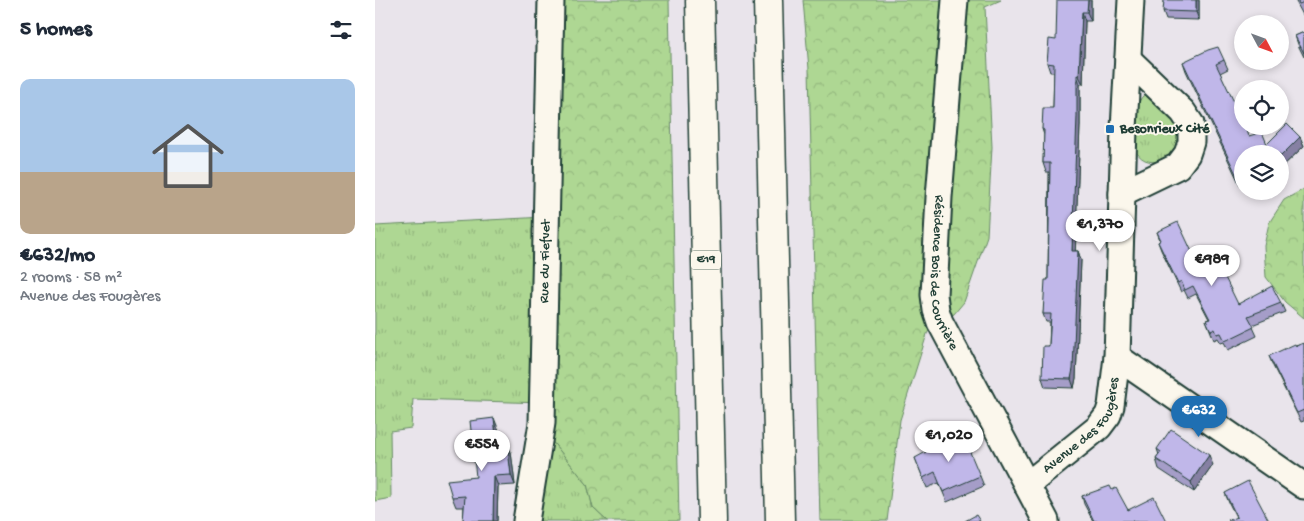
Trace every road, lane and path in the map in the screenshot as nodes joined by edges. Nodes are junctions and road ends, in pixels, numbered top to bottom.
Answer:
1 (551, 0) edge
2 (700, 0) edge
3 (768, 0) edge
4 (955, 0) edge
5 (1131, 0) edge
6 (1128, 58) junction
7 (1122, 193) junction
8 (1117, 357) junction
9 (1027, 485) junction
10 (1304, 486) edge
11 (526, 521) edge
12 (712, 521) edge
13 (779, 521) edge
14 (1046, 521) edge

1 - 11 street, Rue du Fiefvet
2 - 12 highway, E19
3 - 13 highway
4 - 9 street, Résidence Bois de Courrière
5 - 6 street, Avenue des Fougères
6 - 7 street, Avenue des Fougères
6 - 7 street
7 - 8 street, Avenue des Fougères
8 - 9 street, Avenue des Fougères
8 - 10 street, Avenue des Fougères
9 - 14 street, Résidence Bois de Courrière

